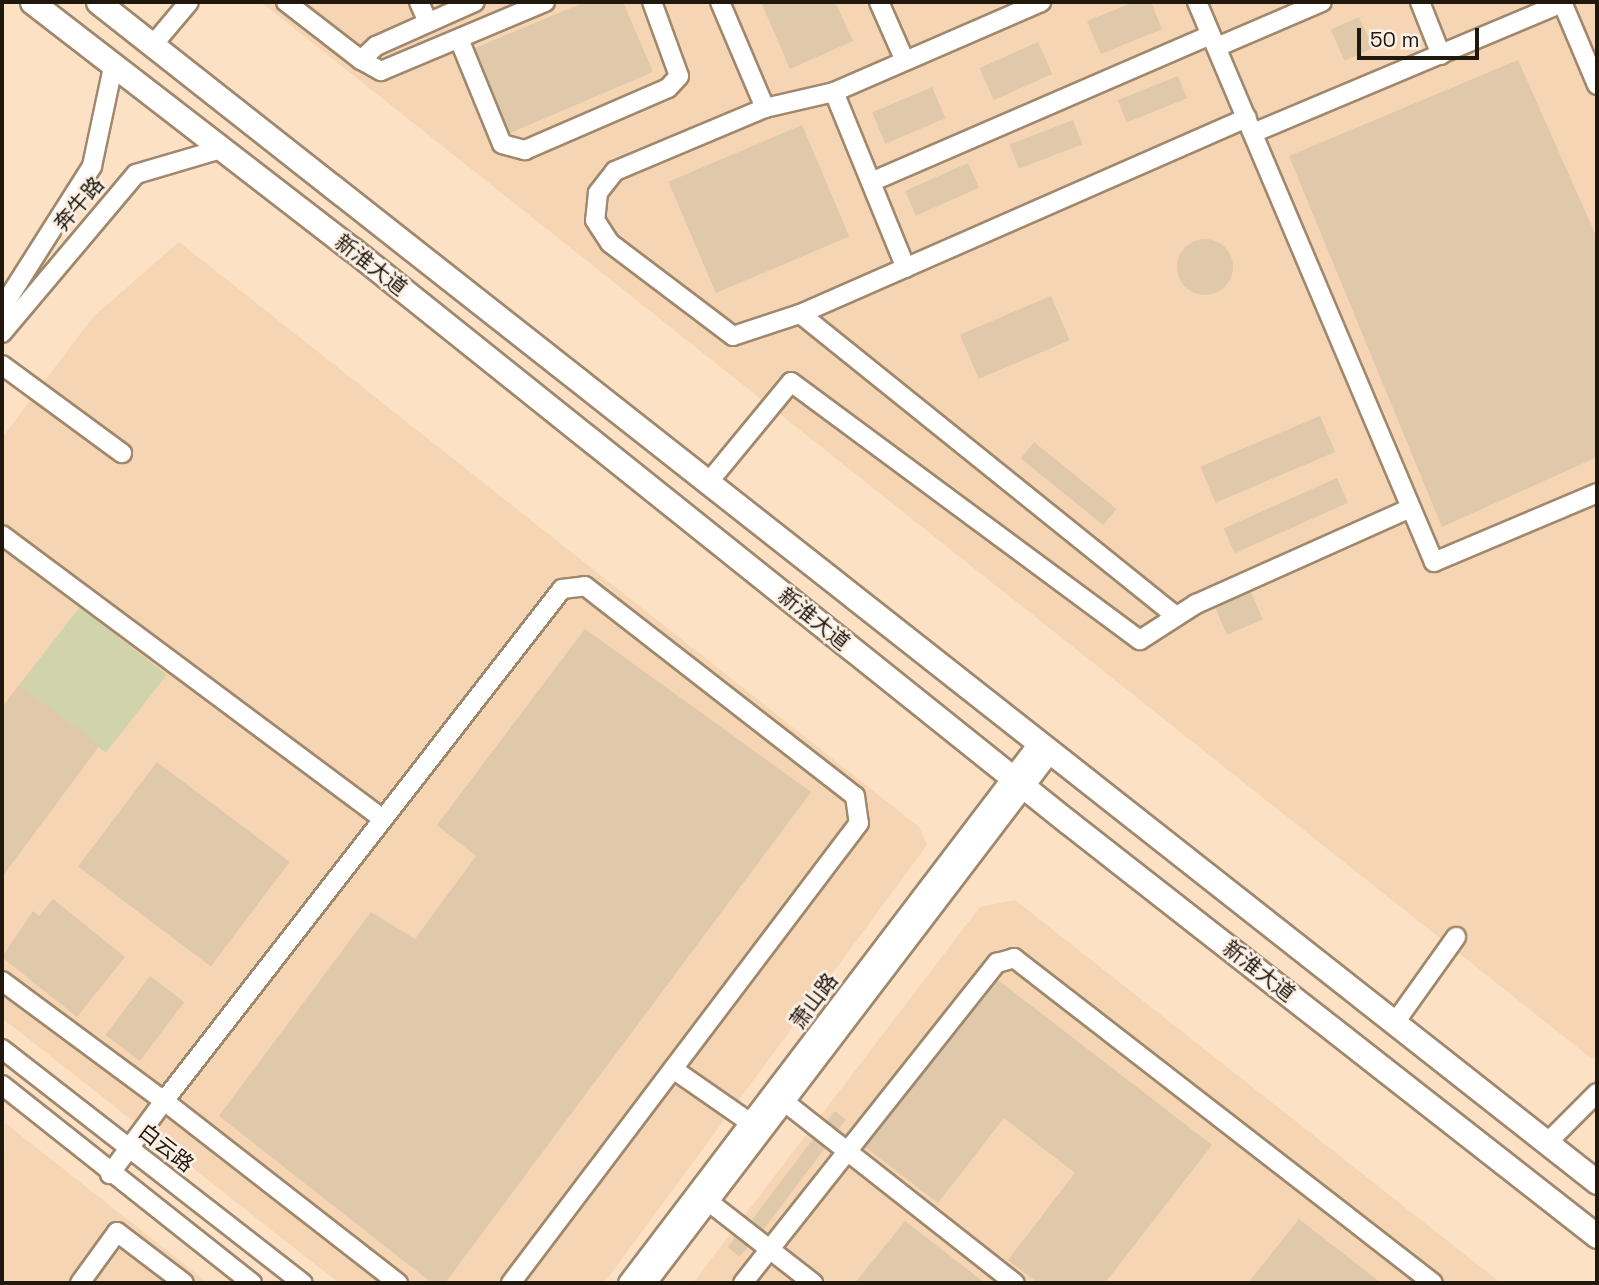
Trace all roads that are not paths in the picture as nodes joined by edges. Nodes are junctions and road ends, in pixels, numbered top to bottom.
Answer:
1 (32, 2) edge
2 (97, 2) edge
3 (189, 2) edge
4 (286, 2) edge
5 (419, 2) edge
6 (475, 2) edge
7 (545, 2) edge
8 (652, 2) edge
9 (720, 2) edge
10 (879, 2) edge
11 (1041, 2) edge
12 (1198, 2) edge
13 (1322, 2) edge
14 (1420, 2) edge
15 (1563, 3) edge
16 (428, 22) junction
17 (459, 39) junction
18 (1214, 41) junction
19 (152, 46) junction
20 (1441, 55) junction
21 (361, 60) junction
22 (905, 61) junction
23 (113, 67) junction
24 (1597, 85) edge
25 (834, 93) junction
26 (765, 108) junction
27 (1250, 126) junction
28 (221, 149) junction
29 (871, 182) junction
30 (906, 268) junction
31 (2, 308) edge
32 (800, 314) junction
33 (2, 333) edge
34 (2, 365) edge
35 (122, 453) dead end
36 (707, 484) junction
37 (1597, 494) edge
38 (1411, 508) junction
39 (2, 535) edge
40 (1176, 616) junction
41 (1043, 750) junction
42 (1018, 782) junction
43 (383, 819) junction
44 (1456, 937) dead end
45 (2, 981) edge
46 (1394, 1024) junction
47 (2, 1049) edge
48 (673, 1069) junction
49 (2, 1085) edge
50 (1597, 1093) edge
51 (163, 1101) junction
52 (786, 1103) junction
53 (757, 1128) junction
54 (1547, 1143) junction
55 (129, 1148) junction
56 (848, 1152) junction
57 (110, 1174) junction
58 (1597, 1182) edge
59 (709, 1202) junction
60 (1597, 1236) edge
61 (770, 1250) junction
62 (80, 1283) edge
63 (184, 1283) edge
64 (252, 1283) edge
65 (303, 1283) edge
66 (398, 1283) edge
67 (511, 1283) edge
68 (628, 1283) edge
69 (647, 1283) edge
70 (743, 1283) edge
71 (813, 1283) edge
72 (1015, 1283) edge
73 (1433, 1283) edge

1 - 23 main road, 新淮大道
2 - 19 main road, 新淮大道
3 - 19 street
4 - 21 street
5 - 16 street
6 - 16 street
7 - 17 street
8 - 17 street
9 - 26 street
10 - 22 street
11 - 22 street
12 - 18 street
13 - 18 street
14 - 20 street
15 - 20 street
15 - 24 street
16 - 21 street
17 - 21 street
18 - 27 street
18 - 29 street
19 - 36 main road, 新淮大道
20 - 27 street
22 - 25 street
23 - 28 main road, 新淮大道
23 - 31 street, 奔牛路
25 - 26 street
25 - 29 street
26 - 32 street
27 - 30 street
27 - 38 street
28 - 33 street, 奔牛路
28 - 42 main road, 新淮大道
29 - 30 street
30 - 32 street
32 - 40 street
34 - 35 street
36 - 40 street
36 - 41 main road, 新淮大道
37 - 38 street
38 - 40 street
39 - 43 street
41 - 42 street, 萧山路
41 - 46 main road, 新淮大道
42 - 52 street, 萧山路
42 - 53 street, 萧山路
42 - 60 main road, 新淮大道
43 - 48 street
43 - 51 street
44 - 46 street
45 - 51 street
46 - 54 main road, 新淮大道
47 - 55 street, 白云路
48 - 53 street
48 - 67 street
49 - 57 street
50 - 54 street
51 - 55 street
51 - 66 street
52 - 53 street, 萧山路
52 - 56 street
53 - 59 street, 萧山路
53 - 68 street, 萧山路
54 - 58 main road, 新淮大道
55 - 57 street
55 - 65 street, 白云路
56 - 61 street
56 - 72 street
56 - 73 street
57 - 64 street
59 - 61 street
59 - 69 street, 萧山路
61 - 70 street
61 - 71 street
62 - 63 street

